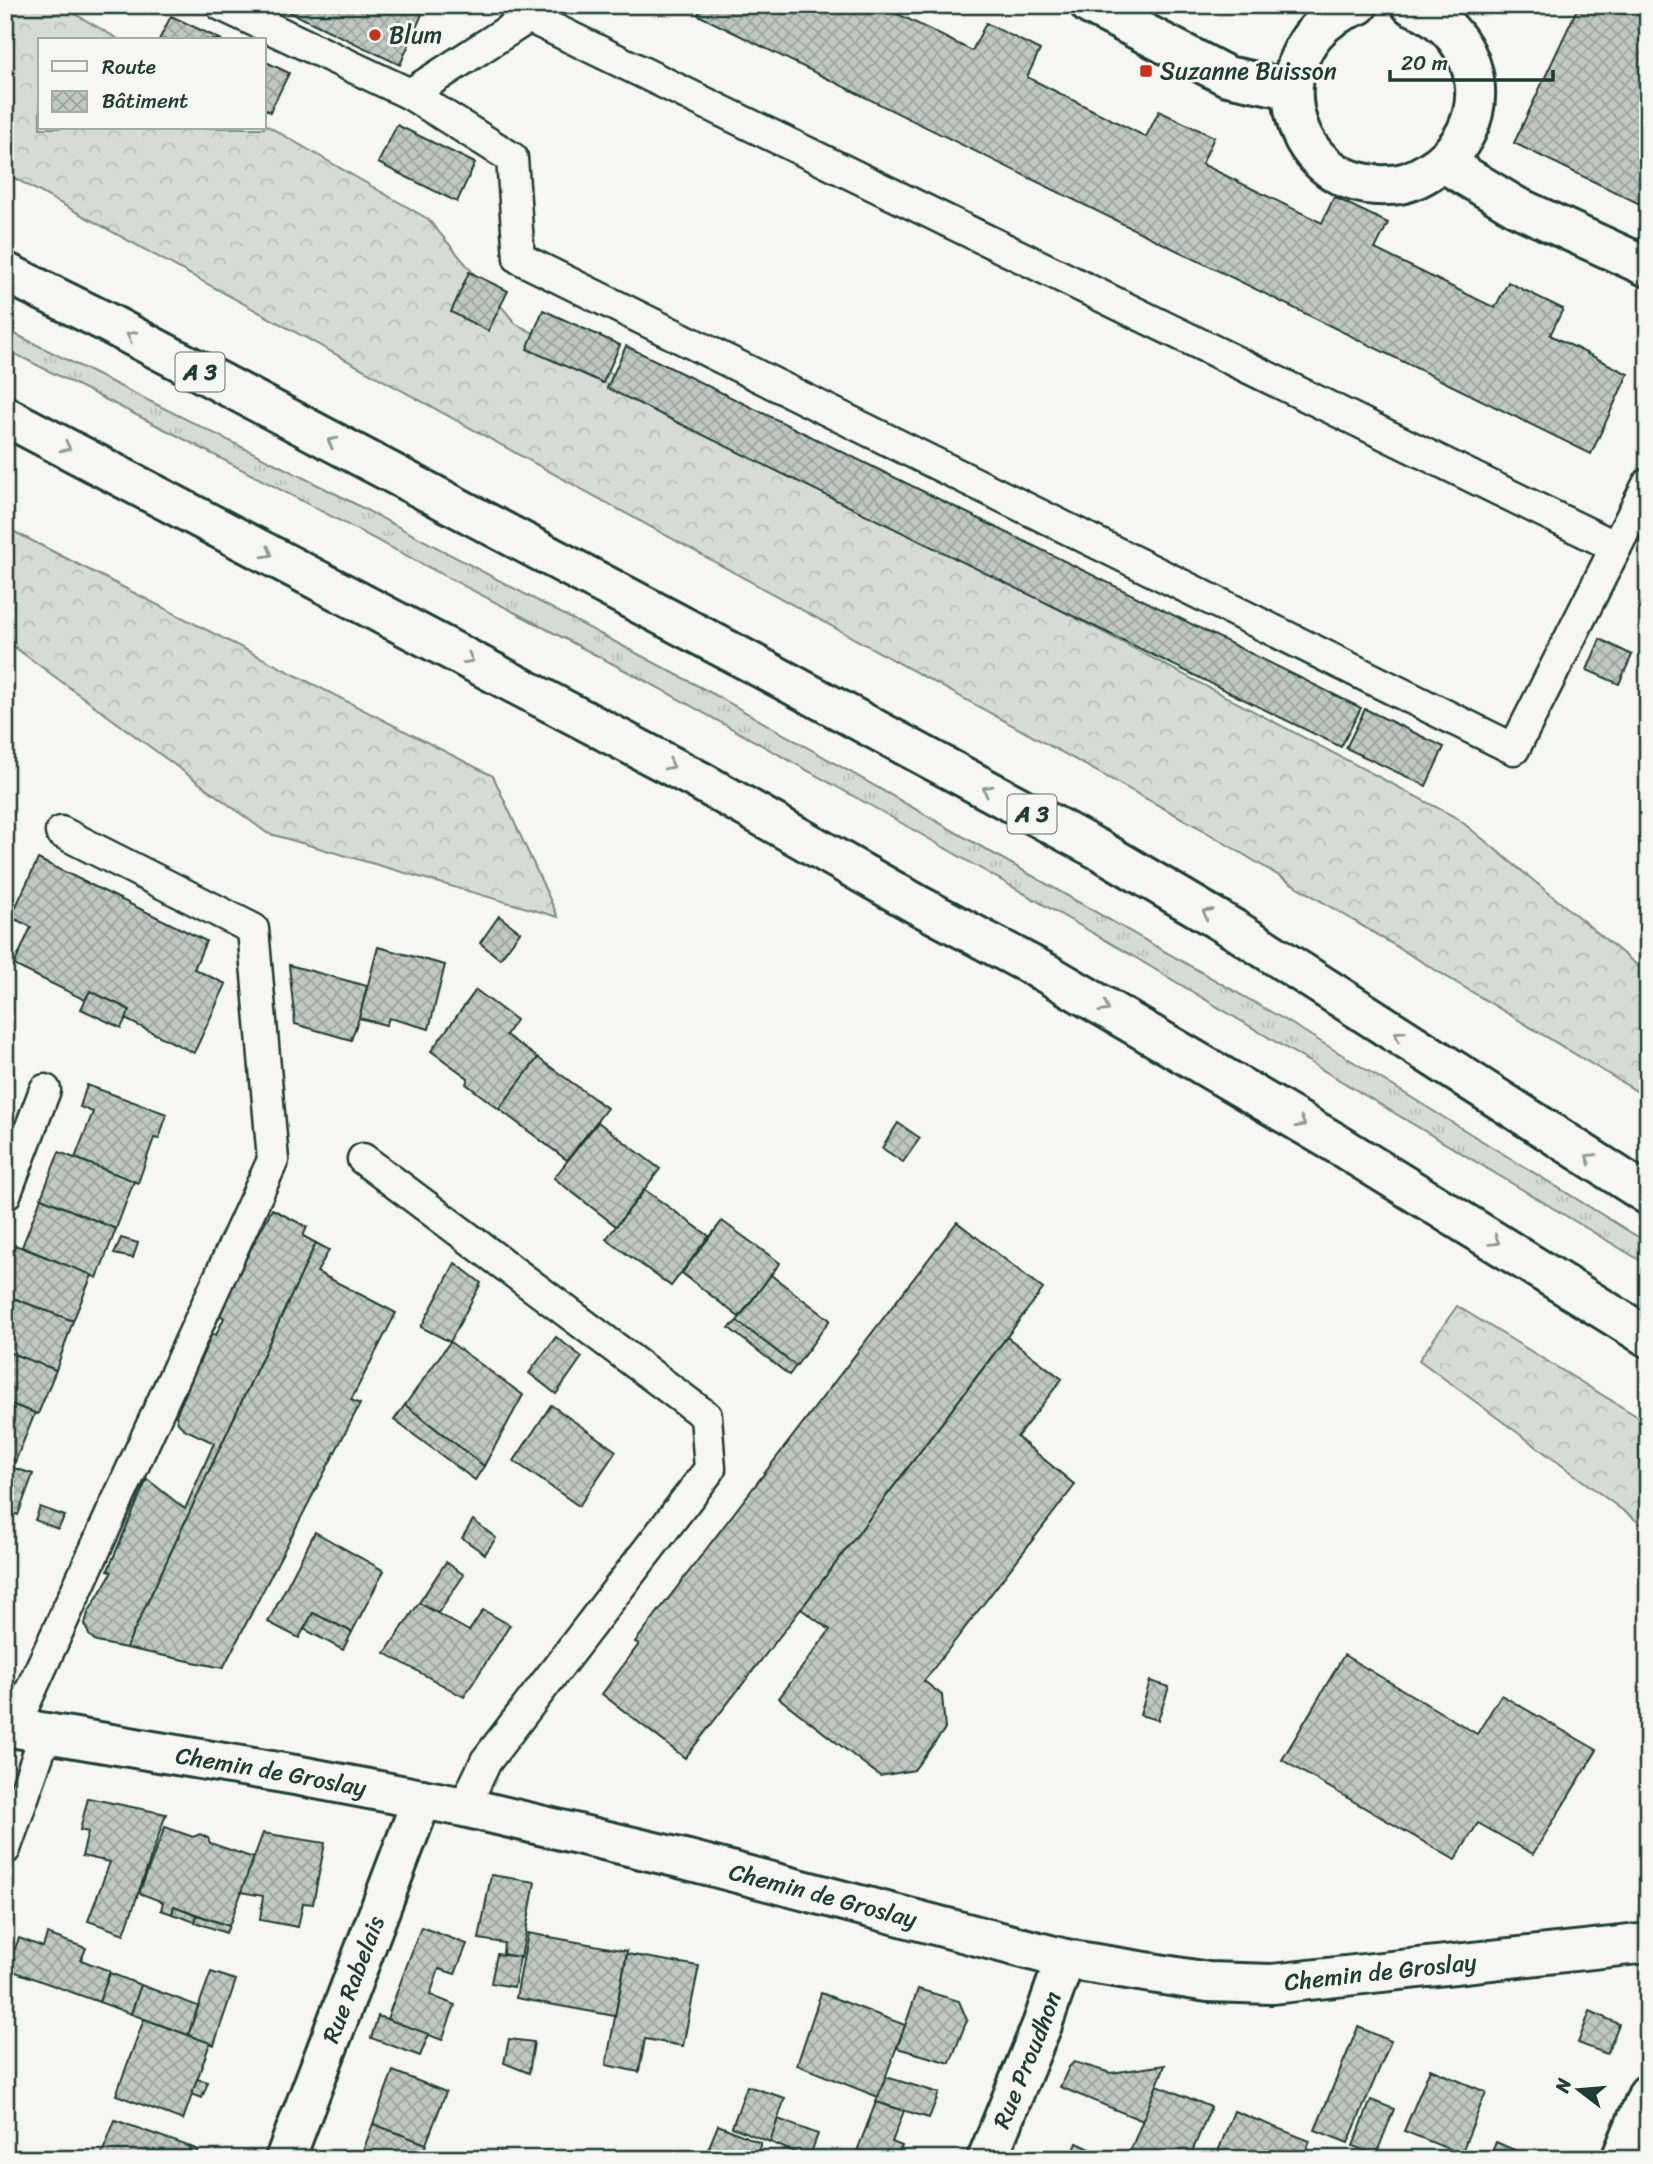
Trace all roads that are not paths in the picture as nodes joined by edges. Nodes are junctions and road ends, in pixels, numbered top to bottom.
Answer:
1 (222, 5) edge
2 (1090, 5) edge
3 (1358, 5) edge
4 (1411, 5) edge
5 (528, 11) edge
6 (1291, 89) junction
7 (410, 94) junction
8 (1444, 163) junction
9 (1648, 267) edge
10 (5, 272) edge
11 (5, 416) edge
12 (1648, 484) edge
13 (1616, 547) junction
14 (61, 832) dead end
15 (45, 1090) dead end
16 (363, 1158) dead end
17 (5, 1195) edge
18 (1648, 1195) edge
19 (1648, 1337) edge
20 (22, 1728) edge
21 (422, 1799) junction
22 (464, 1807) junction
23 (5, 1849) edge
24 (1648, 1943) edge
25 (1065, 1959) junction
26 (1648, 2094) edge
27 (285, 2159) edge
28 (987, 2159) edge
29 (1621, 2159) edge

1 - 7 lane
2 - 6 main road
3 - 6 main road
4 - 8 main road
5 - 7 lane
5 - 13 lane
6 - 8 main road
7 - 13 lane
8 - 9 main road
18 -> 10 main road, A 3
11 -> 19 main road
12 - 13 lane
14 - 20 lane
15 - 17 lane
16 - 22 lane
20 - 21 main road, Chemin de Groslay
20 - 23 lane
21 - 22 main road, Chemin de Groslay
21 - 27 main road, Rue Rabelais
22 - 25 main road, Chemin de Groslay
24 - 25 main road, Chemin de Groslay
25 - 28 main road, Rue Proudhon
26 - 29 main road

